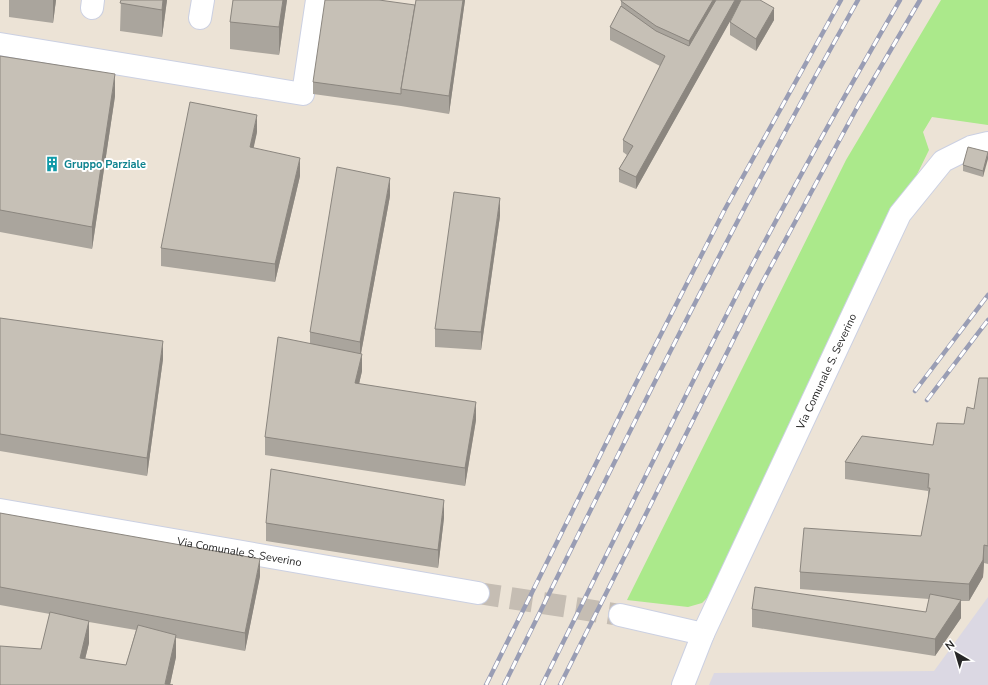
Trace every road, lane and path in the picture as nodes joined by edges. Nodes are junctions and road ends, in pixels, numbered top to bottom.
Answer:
1 (316, 0) edge
2 (0, 44) edge
3 (988, 143) edge
4 (0, 510) edge
5 (478, 593) tunnel mouth
6 (620, 615) tunnel mouth
7 (703, 634) junction
8 (683, 685) edge

1 - 2 street
3 - 7 street, Via Comunale S. Severino
4 - 5 street, Via Comunale S. Severino
6 - 7 street
7 - 8 street, Via Comunale S. Severino

